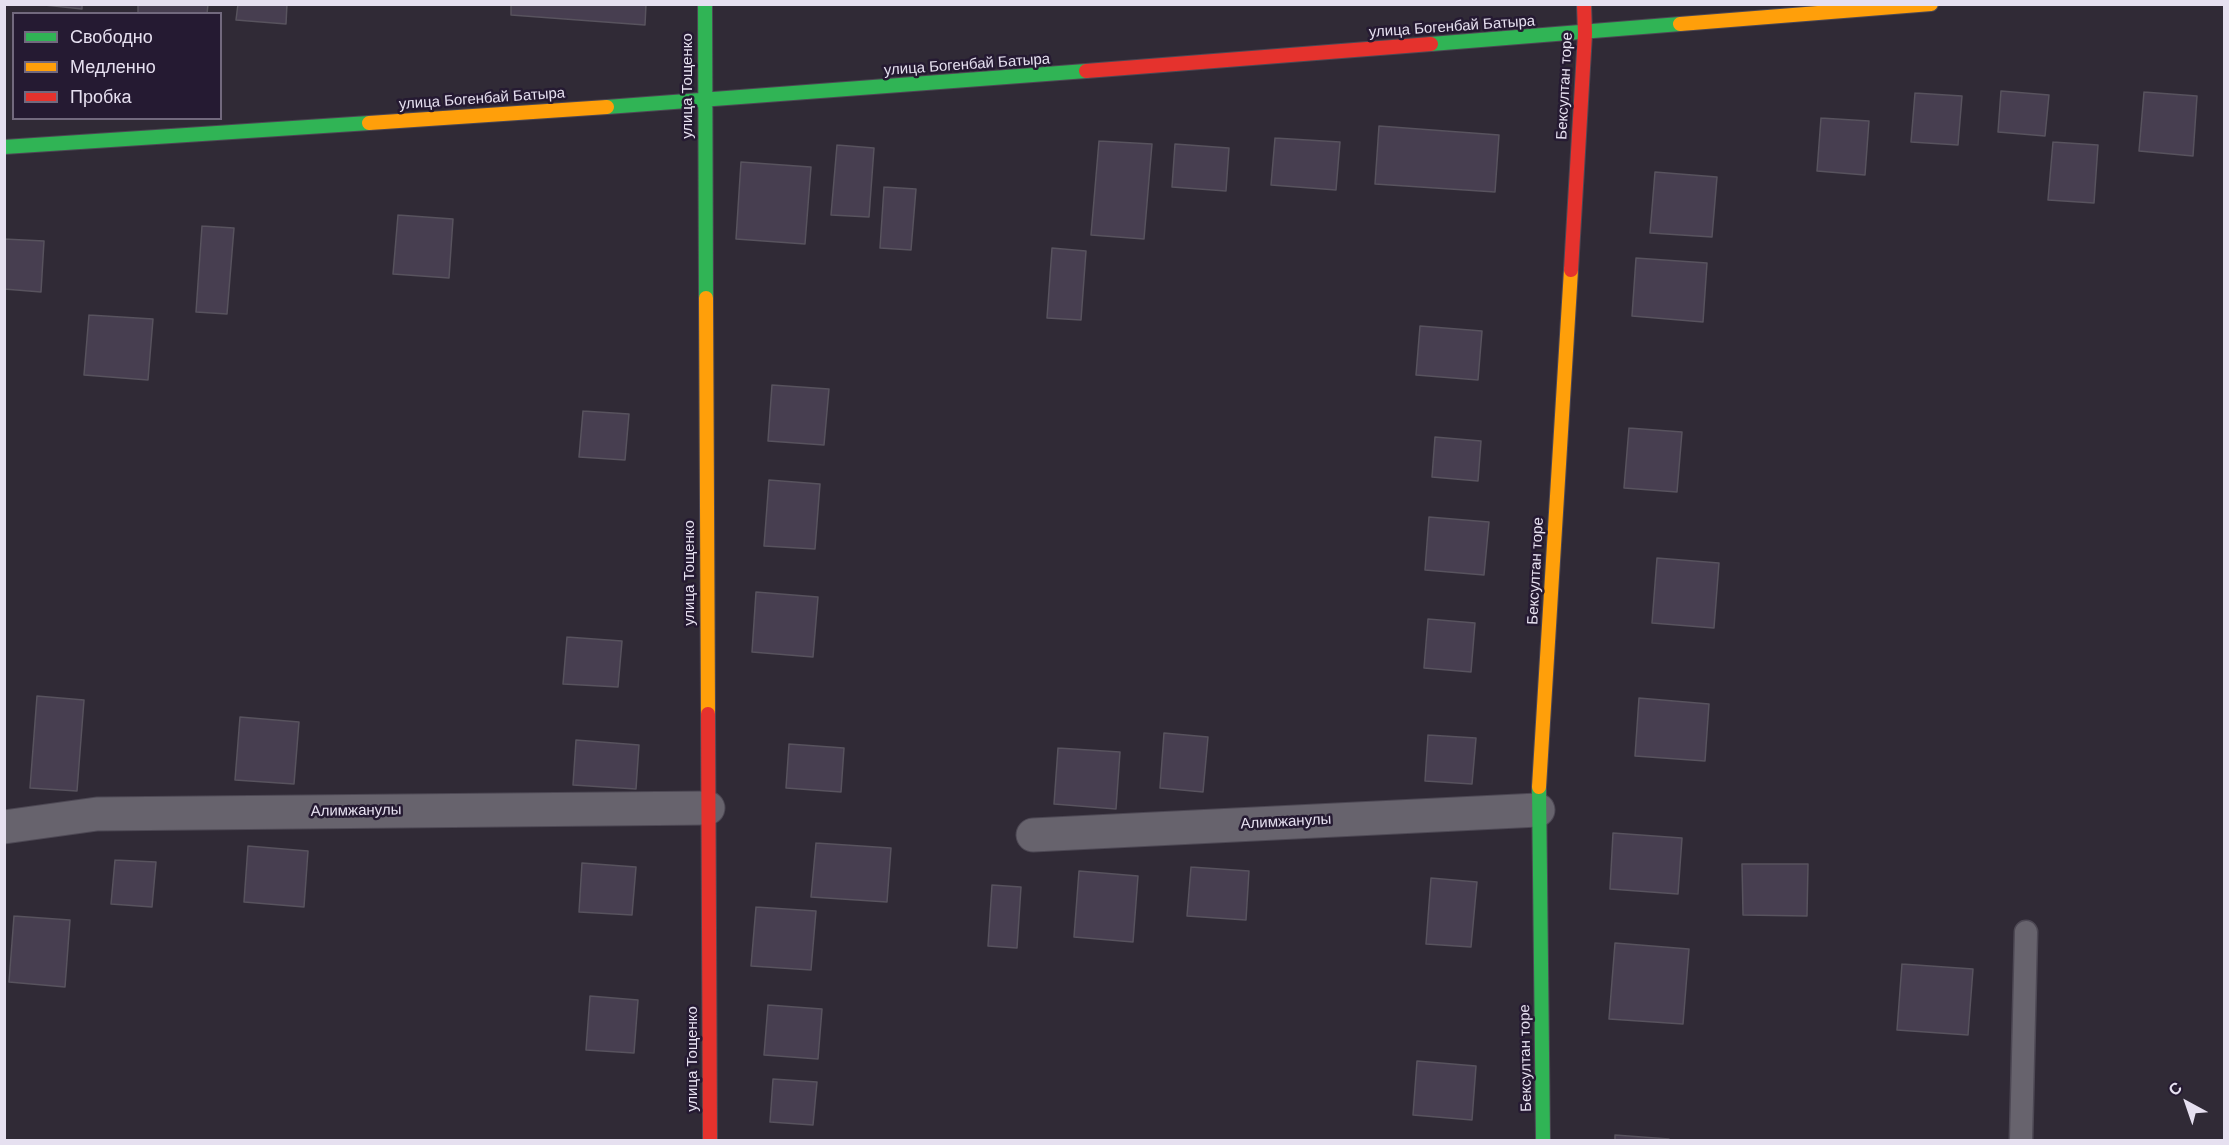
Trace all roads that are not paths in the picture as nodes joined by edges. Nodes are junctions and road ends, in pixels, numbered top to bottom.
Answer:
1 (705, 4) edge
2 (1584, 4) edge
3 (1931, 4) edge
4 (1585, 34) junction
5 (704, 101) junction
6 (4, 147) edge
7 (708, 808) junction
8 (1538, 810) junction
9 (4, 827) edge
10 (1033, 835) dead end
11 (2026, 932) dead end
12 (710, 1140) edge
13 (1543, 1140) edge
14 (2021, 1140) edge

1 - 5 street, улица Тощенко
2 - 4 street, Бексултан торе
3 - 4 street, улица Богенбай Батыра
4 - 5 street, улица Богенбай Батыра
4 - 8 street, Бексултан торе
5 - 6 street, улица Богенбай Батыра
5 - 7 street, улица Тощенко
7 - 9 street, Алимжанулы
7 - 12 street, улица Тощенко
8 - 10 street, Алимжанулы
8 - 13 street, Бексултан торе
11 - 14 lane

